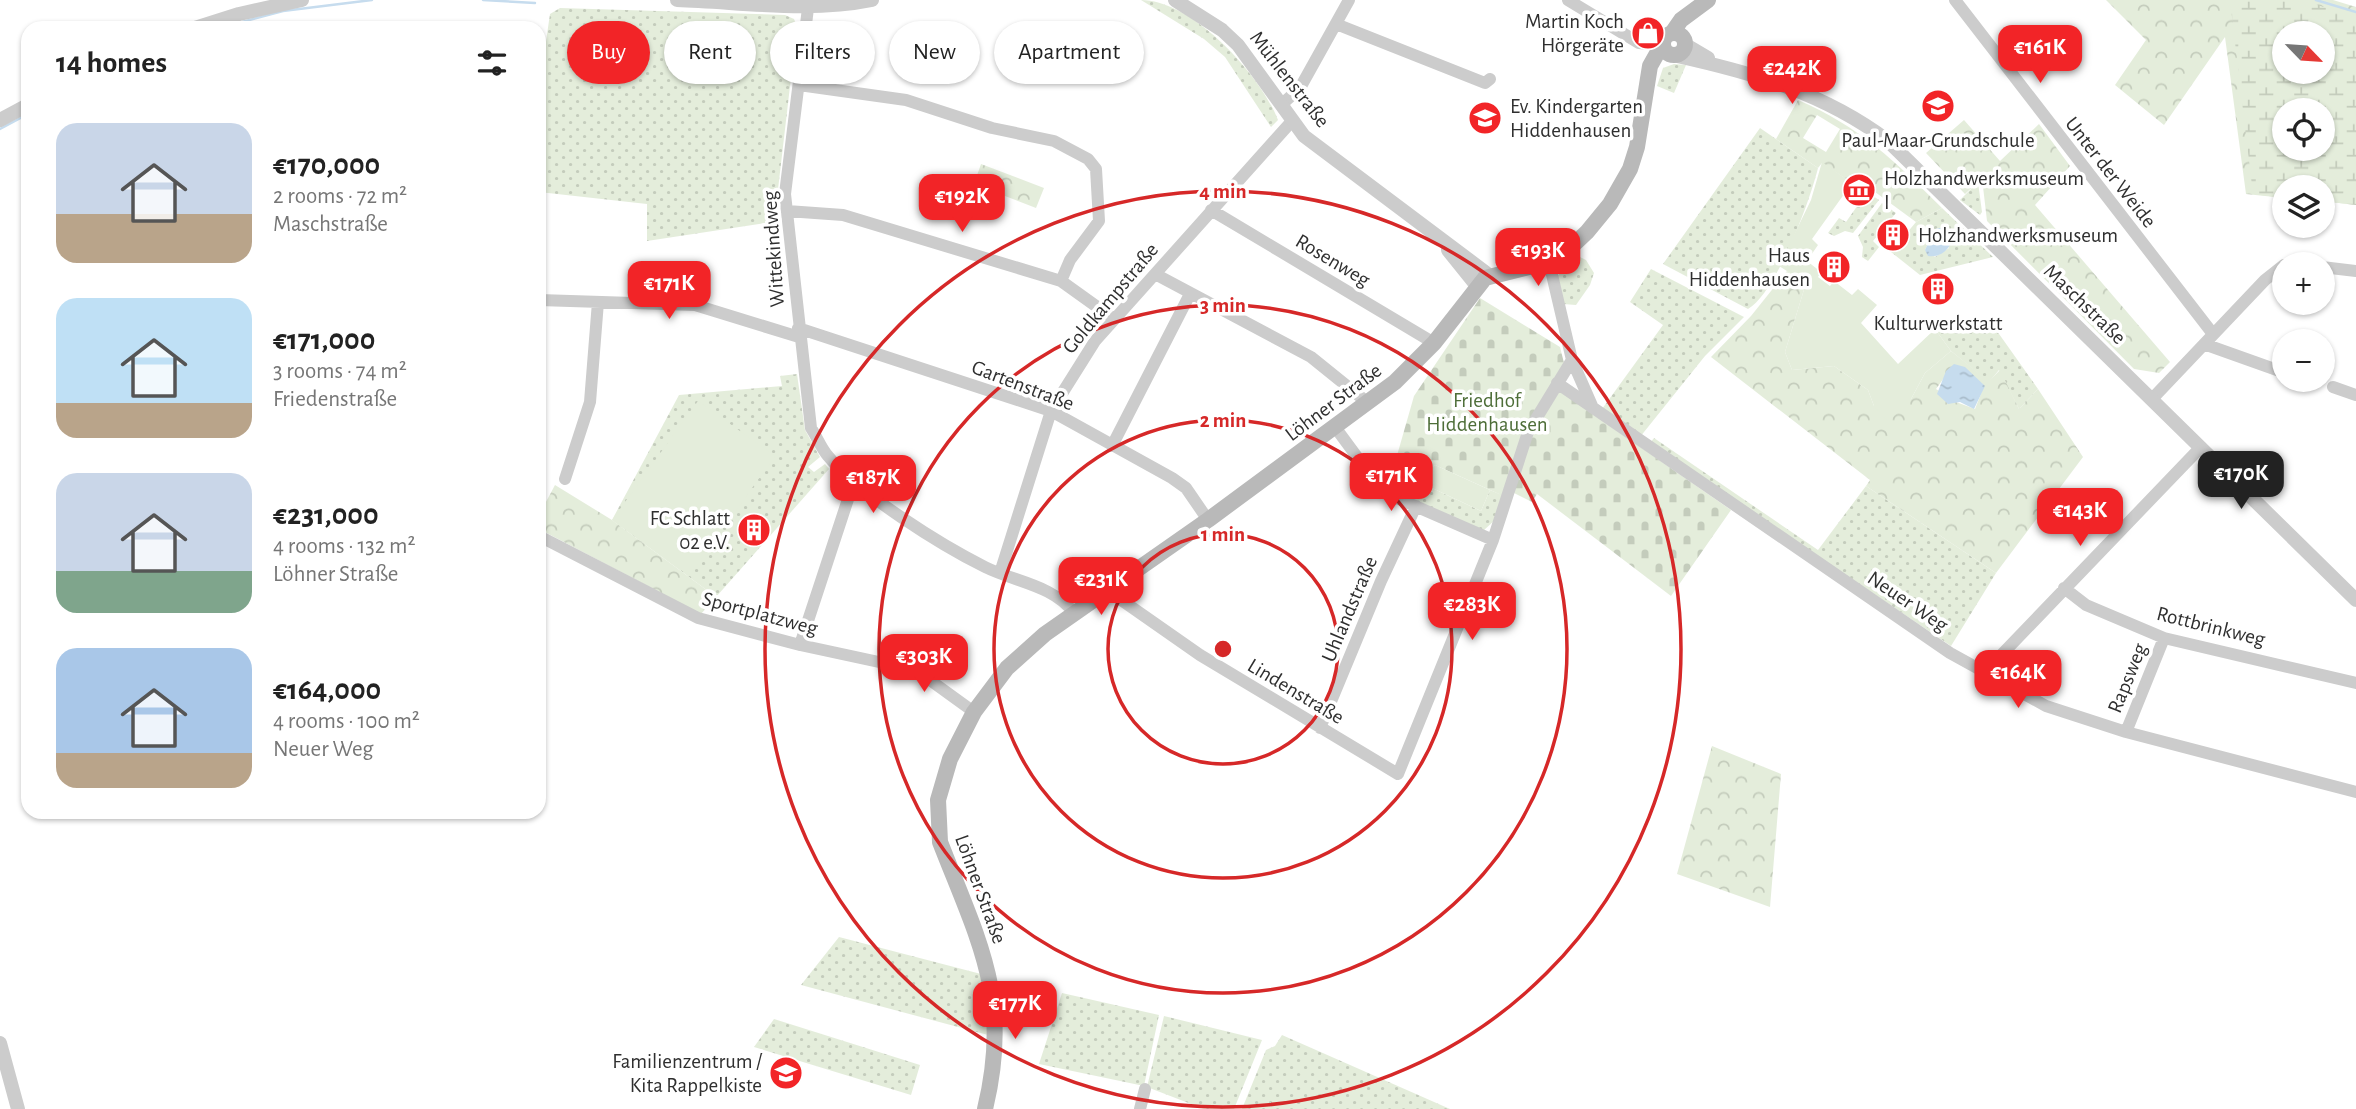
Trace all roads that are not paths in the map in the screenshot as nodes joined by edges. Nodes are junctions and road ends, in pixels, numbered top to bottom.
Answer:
1 (302, 0) edge
2 (677, 0) edge
3 (872, 0) edge
4 (1175, 0) edge
5 (1349, 0) edge
6 (1568, 0) edge
7 (1955, 0) edge
8 (1706, 2) edge
9 (808, 3) edge
10 (217, 21) edge
11 (1336, 24) junction
12 (1673, 45) junction
13 (1490, 79) dead end
14 (799, 85) junction
15 (1281, 105) junction
16 (21, 109) edge
17 (0, 120) edge
18 (1292, 121) junction
19 (1211, 210) junction
20 (787, 211) junction
21 (1549, 262) junction
22 (2335, 269) edge
23 (2356, 271) edge
24 (1155, 274) junction
25 (2272, 278) edge
26 (1061, 281) junction
27 (1483, 281) junction
28 (1190, 294) junction
29 (546, 300) edge
30 (598, 302) junction
31 (1114, 319) junction
32 (799, 332) junction
33 (2209, 339) junction
34 (1434, 343) junction
35 (1572, 360) junction
36 (2272, 368) edge
37 (1556, 383) junction
38 (2335, 388) edge
39 (2356, 395) edge
40 (2151, 398) junction
41 (1368, 403) junction
42 (1592, 408) junction
43 (1052, 411) junction
44 (1335, 427) junction
45 (1112, 446) junction
46 (2201, 447) junction
47 (565, 479) dead end
48 (854, 481) junction
49 (1416, 506) junction
50 (1208, 520) junction
51 (546, 540) edge
52 (1493, 540) junction
53 (1000, 573) junction
54 (2064, 588) junction
55 (1107, 590) junction
56 (2356, 600) edge
57 (1073, 613) junction
58 (2164, 638) junction
59 (800, 645) junction
60 (1983, 674) junction
61 (2356, 683) edge
62 (974, 712) junction
63 (1320, 728) junction
64 (2126, 732) junction
65 (2356, 792) edge
66 (0, 1043) edge
67 (1145, 1089) dead end
68 (18, 1109) edge
69 (985, 1109) edge
70 (1140, 1109) edge

1 - 10 street
2 - 9 street
3 - 9 street
4 - 15 street, Mühlenstraße
5 - 11 street
6 - 12 street
7 - 33 street, Unter der Weide
8 - 12 main road
9 - 14 street, Wittekindweg
11 - 13 street
11 - 15 street
12 - 21 main road
12 - 40 street, Maschstraße
14 - 20 street, Wittekindweg
14 - 26 street
15 - 18 street, Mühlenstraße
16 - 17 street
18 - 19 street, Goldkampstraße
18 - 27 street, Mühlenstraße
19 - 24 street, Goldkampstraße
19 - 34 street, Rosenweg
20 - 26 street
20 - 32 street, Wittekindweg
21 - 27 main road
21 - 35 street
22 - 23 street
24 - 28 street
24 - 31 street, Goldkampstraße
25 - 33 street
26 - 31 street
27 - 34 main road, Löhner Straße
28 - 41 street
28 - 45 street
29 - 30 street, Gartenstraße
30 - 32 street, Gartenstraße
30 - 47 street
31 - 43 street, Goldkampstraße
32 - 43 street, Gartenstraße
32 - 48 street, Wittekindweg
33 - 36 street
33 - 40 street
34 - 41 main road, Löhner Straße
35 - 37 street
35 - 42 street
37 - 42 street, Neuer Weg
37 - 52 street
38 - 39 street
40 - 46 street, Maschstraße
41 - 44 main road, Löhner Straße
42 - 60 street, Neuer Weg
43 - 45 street, Gartenstraße
43 - 53 street, Goldkampstraße
44 - 49 street
44 - 50 main road, Löhner Straße
45 - 50 street, Gartenstraße
46 - 54 street
46 - 56 street, Maschstraße
48 - 53 street, Wittekindweg
48 - 59 street
49 - 52 street
49 - 63 street, Uhlandstraße
50 - 55 main road, Löhner Straße
51 - 59 street, Sportplatzweg
52 - 63 street, Lindenstraße
53 - 57 street, Wittekindweg
54 - 58 street, Rottbrinkweg
54 - 60 street
55 - 57 main road, Löhner Straße
55 - 63 street, Lindenstraße
57 - 62 main road, Löhner Straße
58 - 61 street, Rottbrinkweg
58 - 64 street, Rapsweg
59 - 62 street, Sportplatzweg
60 - 64 street, Neuer Weg
62 - 69 main road, Löhner Straße
64 - 65 street, Neuer Weg
66 - 68 street
67 - 70 street

